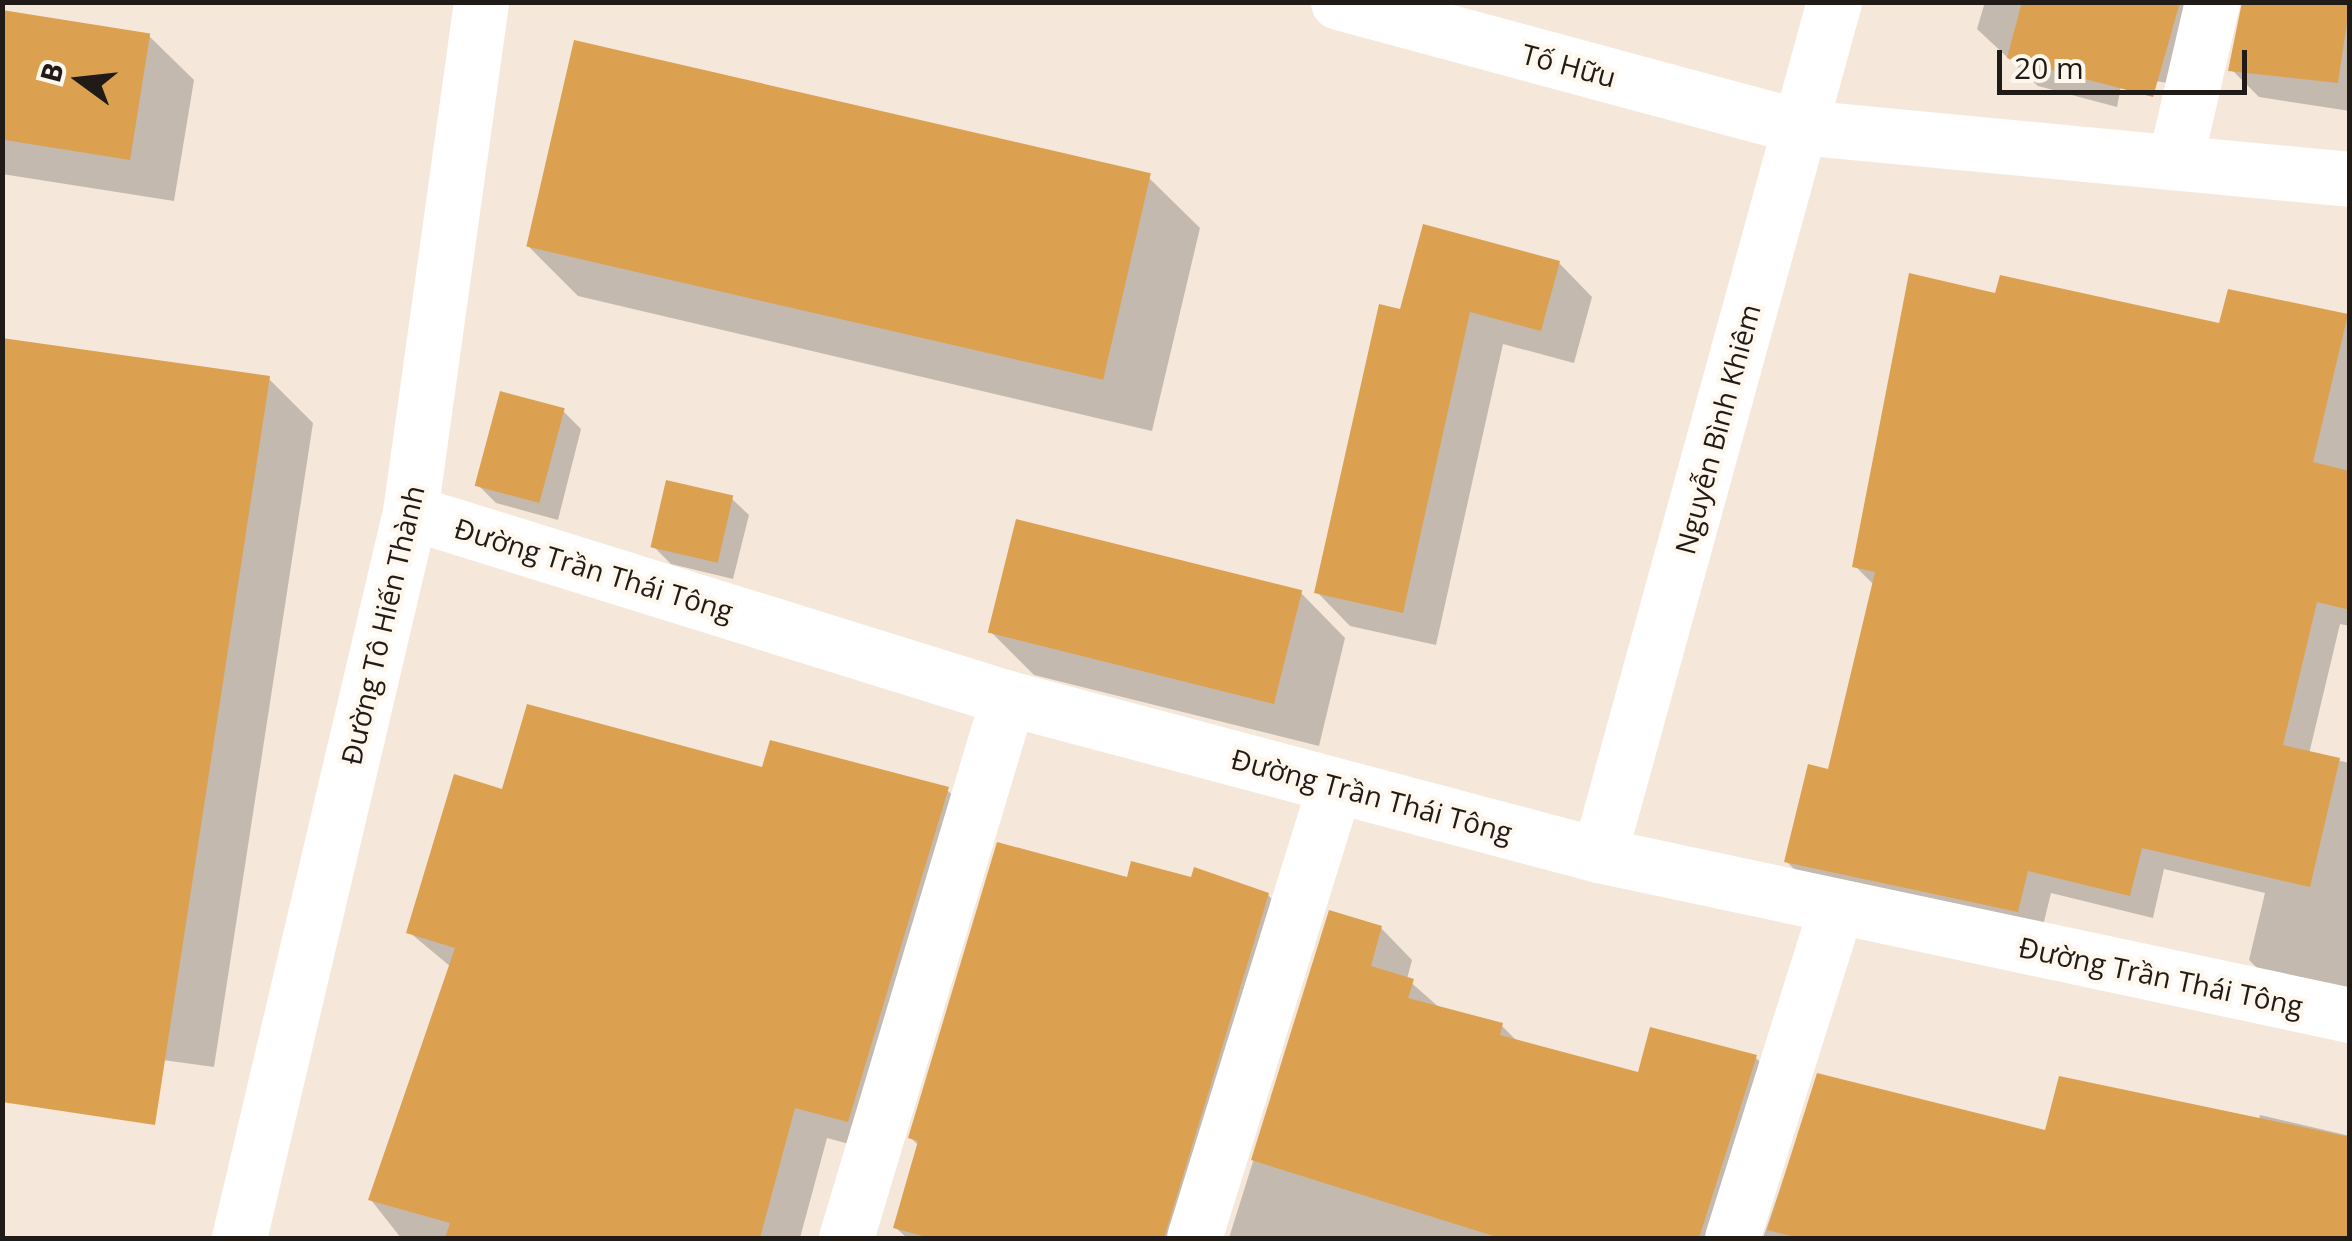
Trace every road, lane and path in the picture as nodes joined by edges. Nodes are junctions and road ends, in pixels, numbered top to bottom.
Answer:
1 (481, 2) edge
2 (1338, 2) edge
3 (1834, 2) edge
4 (2212, 2) edge
5 (1800, 127) junction
6 (2175, 161) junction
7 (2350, 179) edge
8 (410, 512) junction
9 (1008, 698) junction
10 (1336, 786) junction
11 (1599, 855) junction
12 (1836, 909) junction
13 (2350, 1015) edge
14 (239, 1238) edge
15 (846, 1238) edge
16 (1194, 1238) edge
17 (1732, 1238) edge

1 - 8 street, Đường Tô Hiến Thành
2 - 5 street, Tố Hữu
3 - 5 street, Nguyễn Bình Khiêm
4 - 6 street
5 - 6 street, Tố Hữu
5 - 11 street, Nguyễn Bình Khiêm
6 - 7 street, Tố Hữu
8 - 9 street, Đường Trần Thái Tông
8 - 14 street, Đường Tô Hiến Thành
9 - 10 street, Đường Trần Thái Tông
9 - 15 street
10 - 11 street, Đường Trần Thái Tông
10 - 16 street
11 - 12 street, Đường Trần Thái Tông
12 - 13 street, Đường Trần Thái Tông
12 - 17 street

